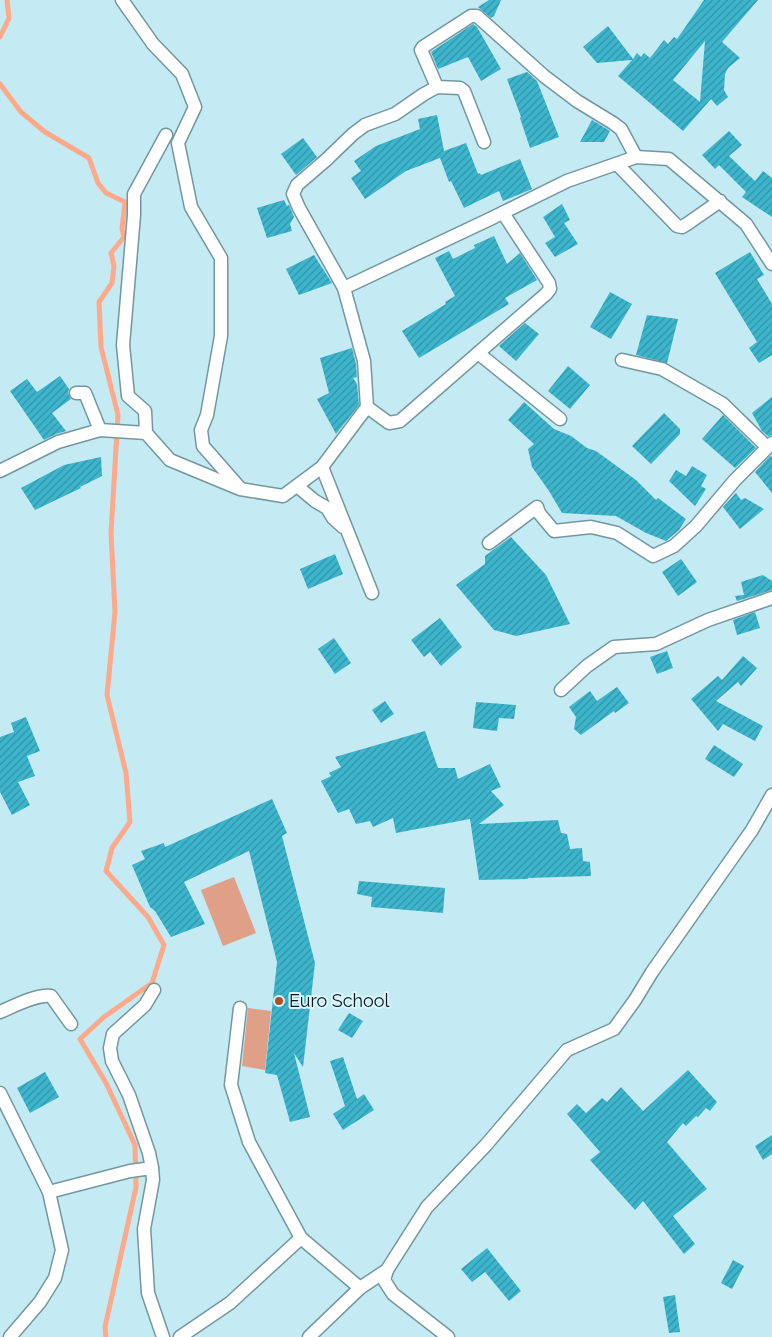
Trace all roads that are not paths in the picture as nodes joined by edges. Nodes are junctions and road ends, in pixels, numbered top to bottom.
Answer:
1 (122, 0) edge
2 (437, 87) junction
3 (166, 135) dead end
4 (484, 142) dead end
5 (636, 157) junction
6 (616, 164) junction
7 (720, 201) junction
8 (502, 213) junction
9 (772, 264) edge
10 (344, 288) junction
11 (478, 353) junction
12 (622, 360) dead end
13 (76, 393) dead end
14 (366, 407) junction
15 (560, 419) dead end
16 (103, 430) junction
17 (146, 433) junction
18 (770, 445) edge
19 (322, 467) junction
20 (0, 471) edge
21 (297, 486) junction
22 (240, 489) junction
23 (348, 532) junction
24 (489, 543) dead end
25 (372, 593) dead end
26 (772, 598) edge
27 (561, 690) dead end
28 (772, 795) edge
29 (154, 990) dead end
30 (240, 1008) dead end
31 (0, 1012) edge
32 (71, 1024) dead end
33 (0, 1093) edge
34 (151, 1169) junction
35 (49, 1192) junction
36 (301, 1238) junction
37 (387, 1270) junction
38 (360, 1288) junction
39 (10, 1337) edge
40 (163, 1337) edge
41 (180, 1337) edge
42 (309, 1337) edge
43 (448, 1337) edge

1 - 22 street
2 - 4 street
2 - 5 street
2 - 10 street
3 - 17 street
5 - 6 street
5 - 7 street
6 - 7 street
6 - 8 street
7 - 9 street
8 - 10 street
8 - 11 street
10 - 14 street
11 - 14 street
11 - 15 street
12 - 18 street
13 - 16 street
14 - 19 street
16 - 17 street
16 - 20 street
17 - 22 street
18 - 24 street
19 - 21 street
19 - 23 street
21 - 22 street
21 - 23 street
23 - 25 street
26 - 27 street
28 - 37 street
29 - 34 street
30 - 36 street
31 - 32 street
33 - 35 street
34 - 35 street
34 - 40 street
35 - 39 street
36 - 38 street
36 - 41 street
37 - 38 street
37 - 43 street
38 - 42 street

